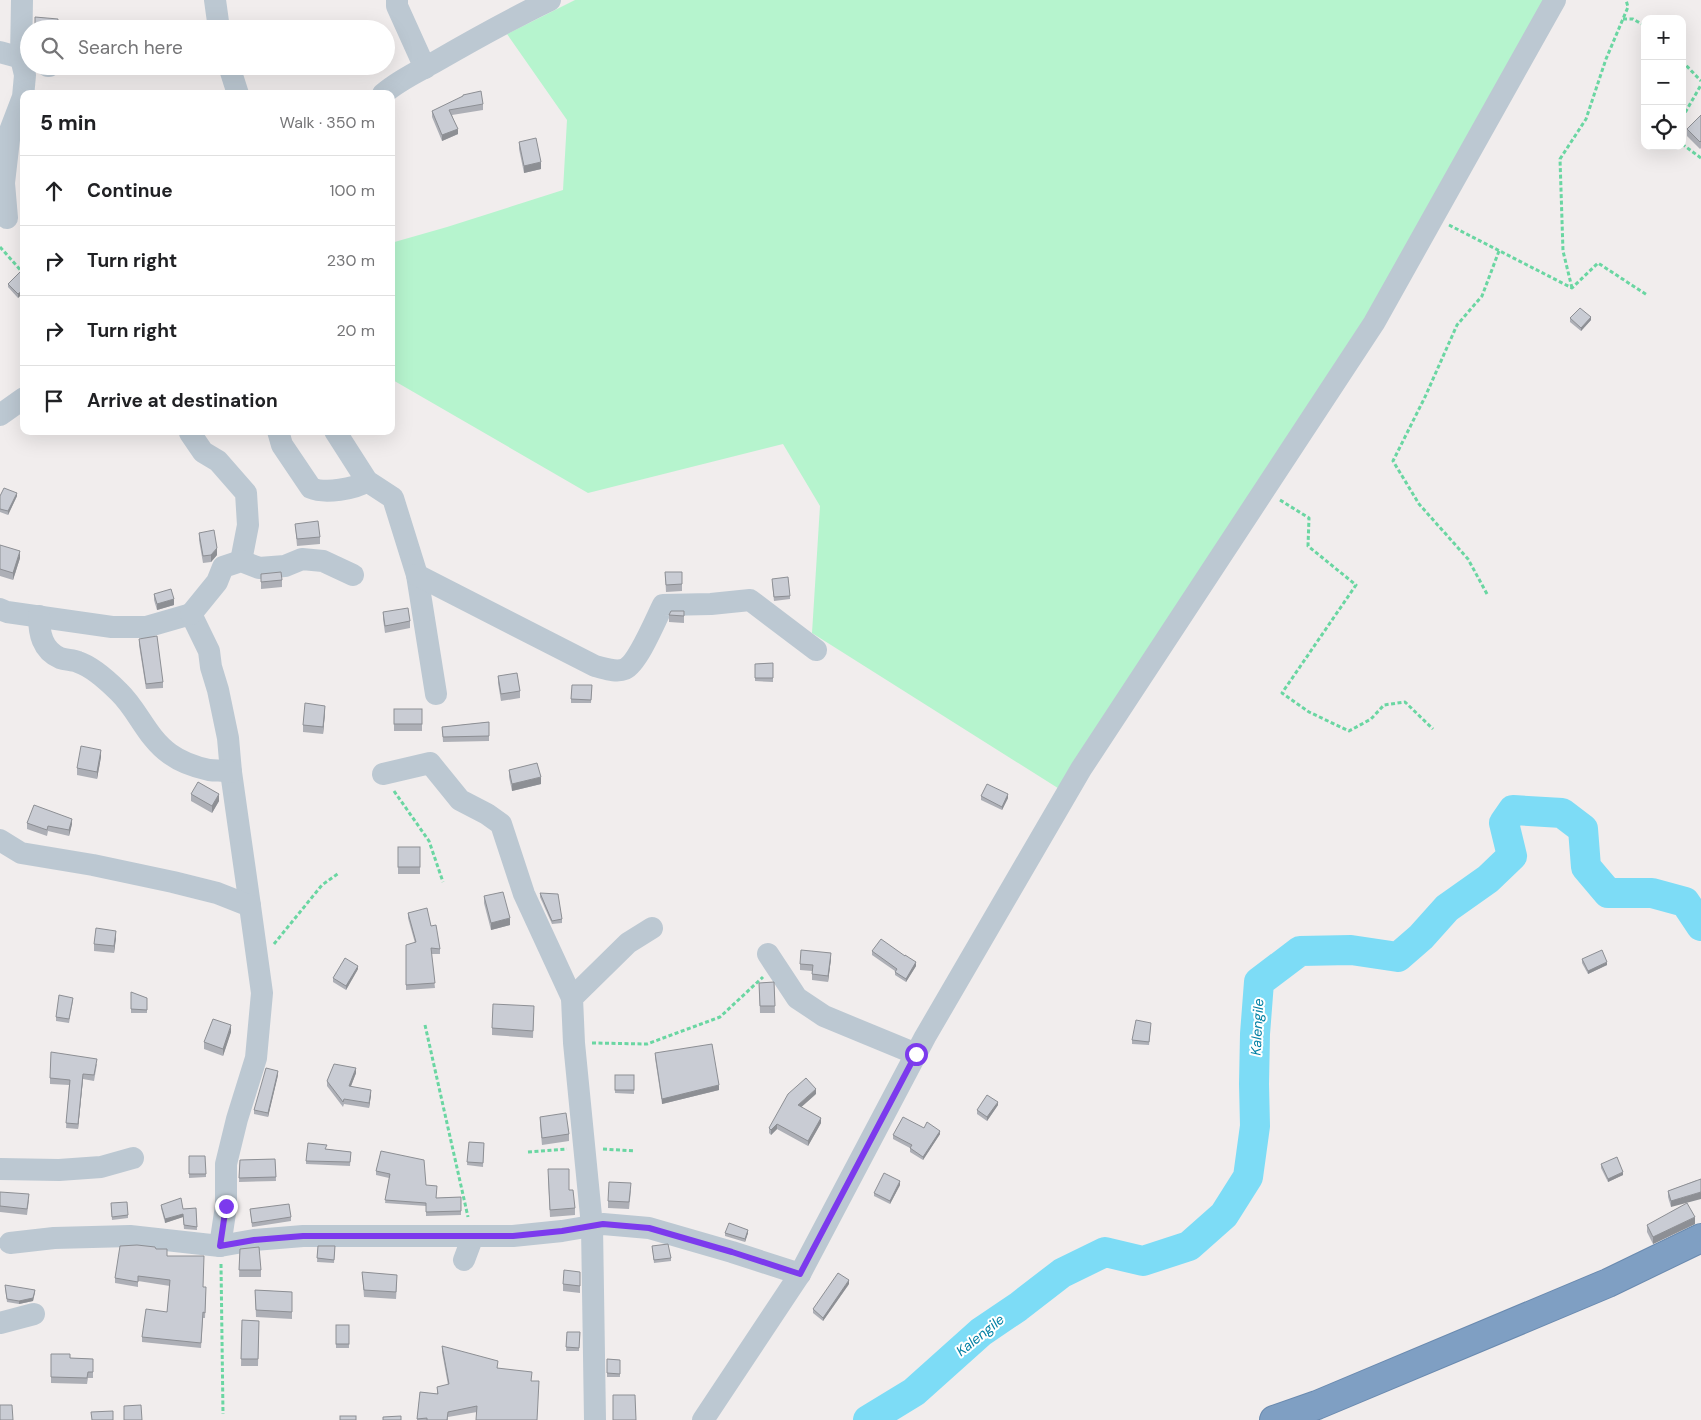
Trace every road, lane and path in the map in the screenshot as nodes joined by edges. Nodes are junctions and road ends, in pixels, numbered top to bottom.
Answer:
1 (22, 0) edge
2 (215, 0) edge
3 (397, 0) edge
4 (550, 0) edge
5 (1555, 0) edge
6 (1626, 0) edge
7 (1623, 19) junction
8 (20, 20) edge
9 (218, 20) edge
10 (20, 22) edge
11 (1641, 23) edge
12 (17, 56) edge
13 (1686, 65) edge
14 (425, 68) junction
15 (25, 75) edge
16 (233, 75) edge
17 (1701, 83) edge
18 (24, 90) edge
19 (237, 90) edge
20 (388, 90) edge
21 (20, 105) edge
22 (1686, 111) edge
23 (1686, 147) edge
24 (1701, 158) edge
25 (1433, 217) junction
26 (10, 218) edge
27 (0, 247) edge
28 (1499, 251) junction
29 (20, 270) edge
30 (1572, 288) junction
31 (1647, 295) dead end
32 (20, 401) edge
33 (0, 415) edge
34 (191, 435) edge
35 (279, 435) edge
36 (338, 435) edge
37 (367, 481) junction
38 (1264, 491) junction
39 (241, 561) junction
40 (353, 575) dead end
41 (417, 575) junction
42 (1487, 594) dead end
43 (0, 609) edge
44 (191, 614) junction
45 (39, 616) junction
46 (816, 650) dead end
47 (436, 694) dead end
48 (1433, 729) dead end
49 (232, 772) junction
50 (383, 774) joint
51 (0, 841) edge
52 (339, 874) dead end
53 (443, 882) dead end
54 (250, 906) junction
55 (652, 928) dead end
56 (768, 954) joint
57 (258, 964) junction
58 (572, 998) junction
59 (425, 1025) dead end
60 (574, 1043) junction
61 (916, 1054) junction
62 (133, 1158) dead end
63 (0, 1169) edge
64 (592, 1226) junction
65 (472, 1236) junction
66 (1701, 1238) edge
67 (10, 1243) dead end
68 (220, 1246) junction
69 (464, 1260) dead end
70 (800, 1274) junction
71 (34, 1314) dead end
72 (0, 1323) edge
73 (223, 1414) dead end
74 (595, 1420) edge
75 (703, 1420) edge
76 (1274, 1420) edge

1 - 8 street
2 - 9 street
3 - 14 street
4 - 14 street
5 - 25 street
6 - 7 path
7 - 11 path
7 - 30 path
10 - 12 street
13 - 17 path
14 - 20 street
15 - 18 street
16 - 19 street
17 - 22 path
21 - 26 street
23 - 24 path
25 - 28 path
25 - 38 street
27 - 29 path
28 - 30 path
28 - 42 path
30 - 31 path
32 - 33 street
34 - 39 street
35 - 37 street
36 - 37 street
37 - 41 street
38 - 48 path
38 - 61 street
39 - 40 street
39 - 44 street
41 - 46 street
41 - 47 street
43 - 45 street
44 - 45 street
44 - 49 street
45 - 49 street
49 - 54 street
50 - 53 path
50 - 58 street
51 - 54 street
52 - 57 path
54 - 57 street
55 - 58 street
56 - 60 path
56 - 61 street
57 - 68 street
58 - 60 street
59 - 65 path
60 - 64 street
61 - 70 street
62 - 63 street
64 - 65 street
64 - 70 street
64 - 74 street
65 - 68 street
65 - 69 street
66 - 76 highway
67 - 68 street
68 - 73 path
70 - 75 street
71 - 72 street

